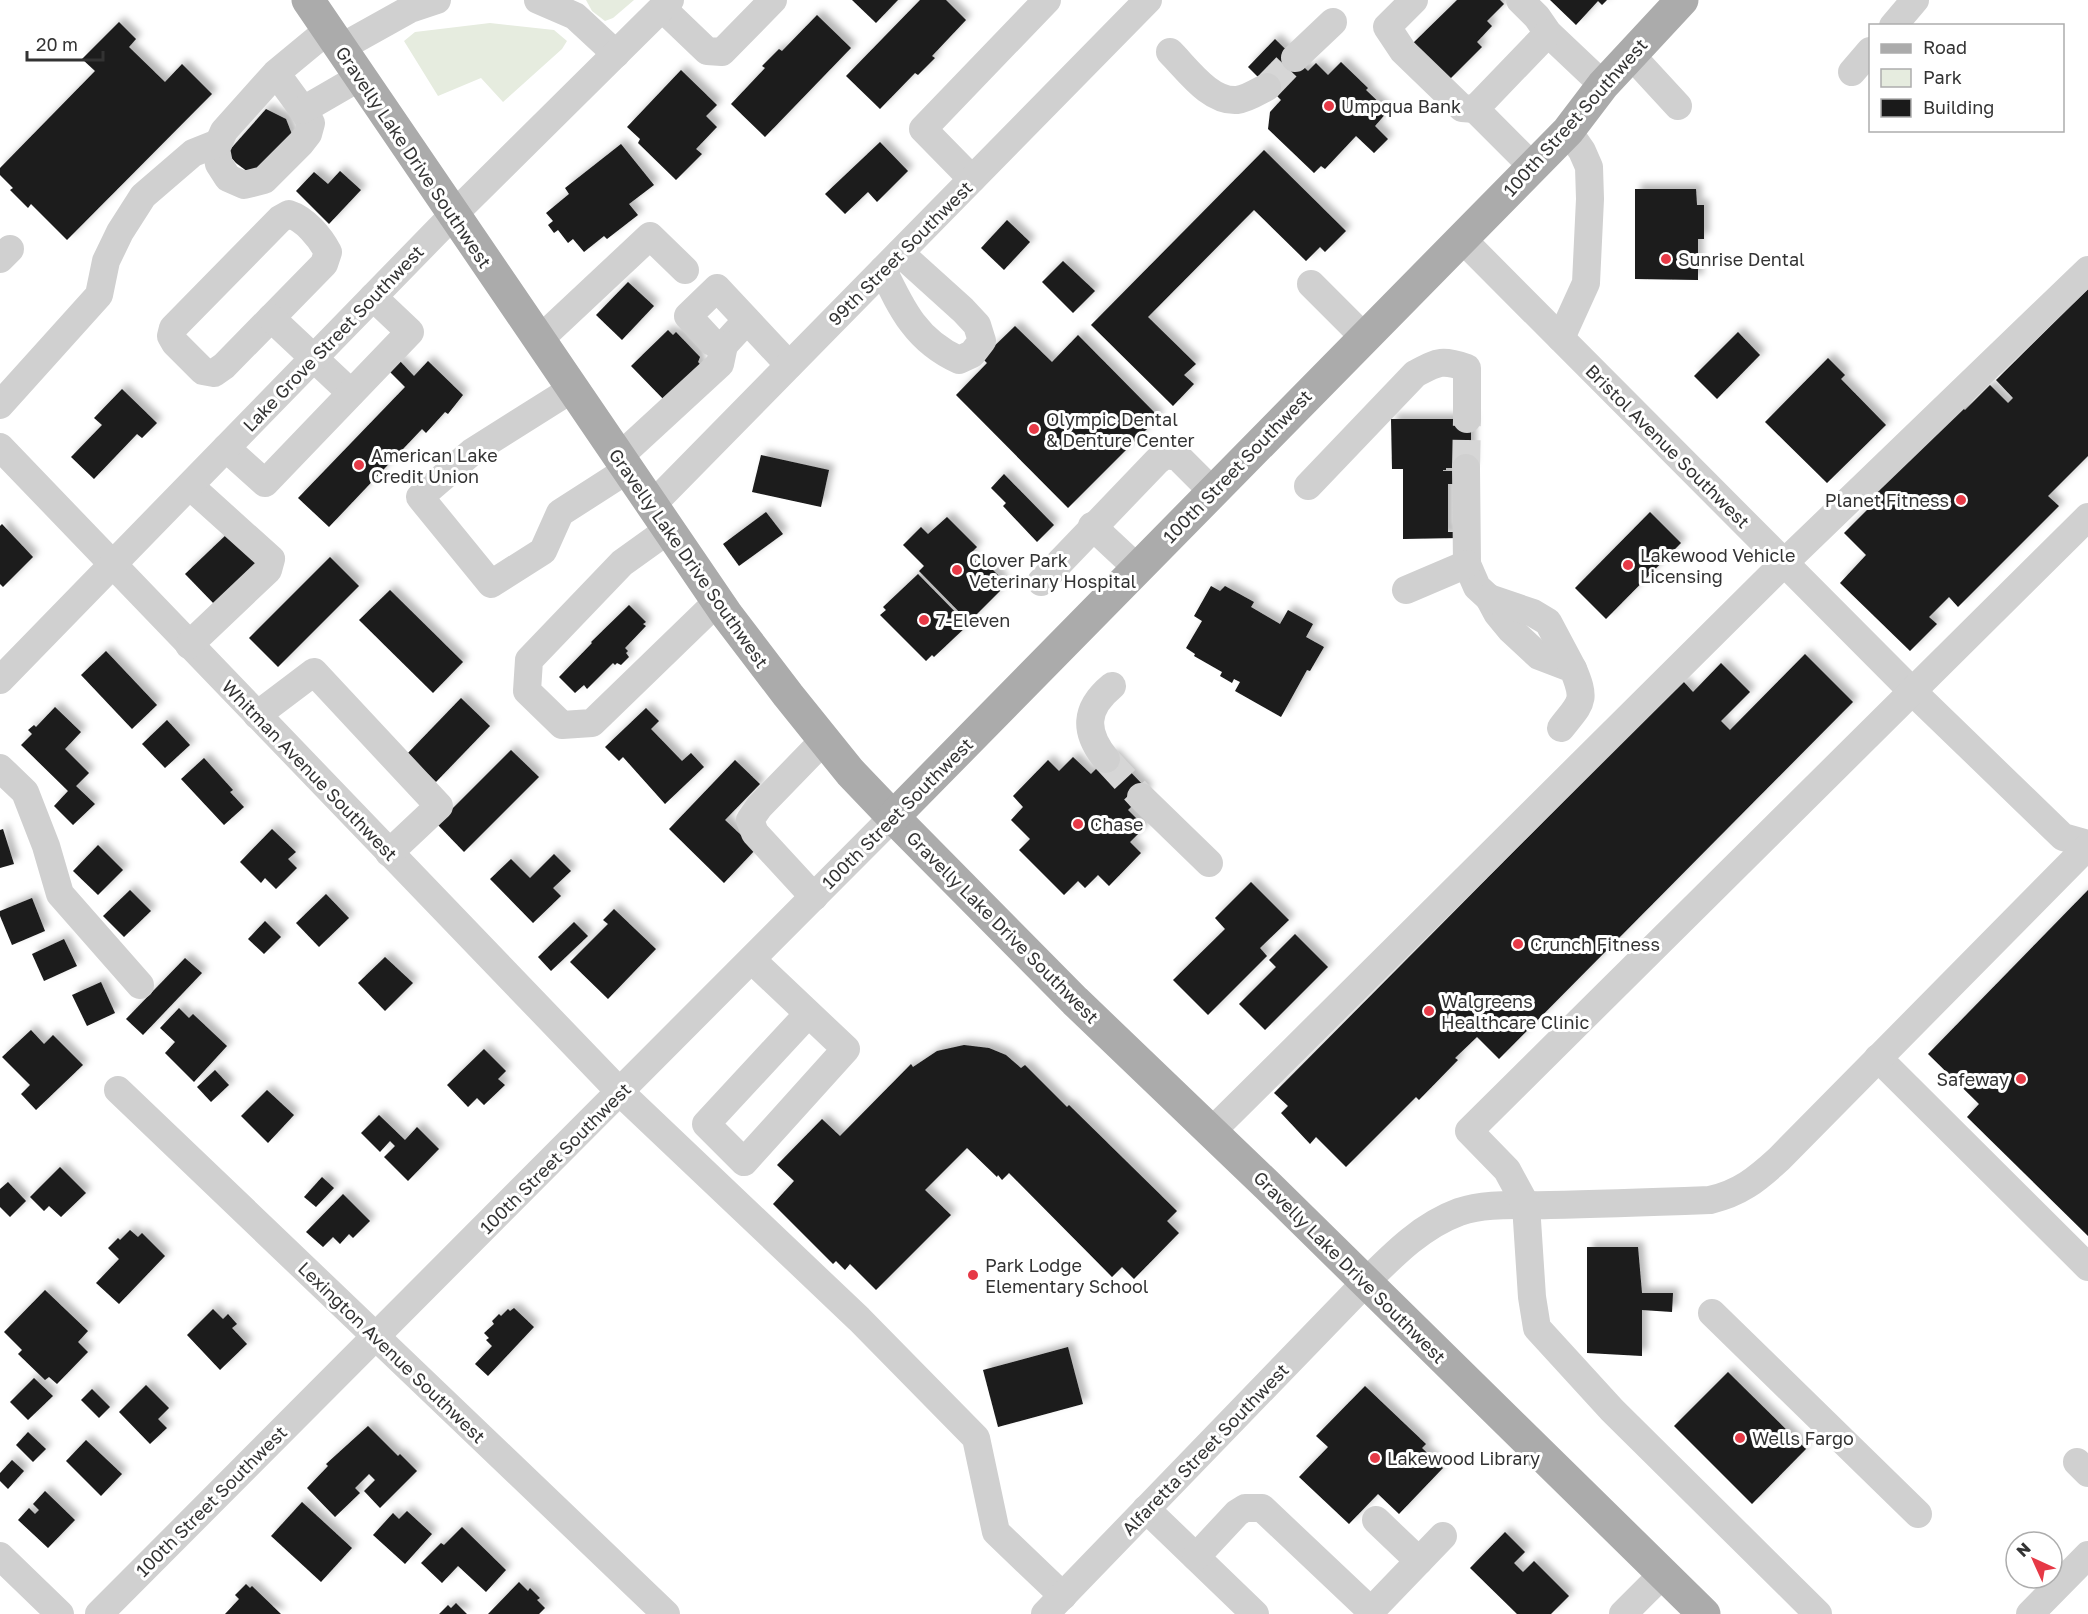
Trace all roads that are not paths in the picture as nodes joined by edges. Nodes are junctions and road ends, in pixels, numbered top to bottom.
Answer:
1 (308, 0) edge
2 (437, 0) edge
3 (538, 0) edge
4 (773, 0) edge
5 (1047, 0) edge
6 (1148, 0) edge
7 (1414, 0) edge
8 (1520, 0) edge
9 (1682, 0) edge
10 (1915, 0) edge
11 (666, 4) edge
12 (1333, 22) dead end
13 (1895, 24) edge
14 (1548, 33) junction
15 (334, 39) junction
16 (1170, 52) dead end
17 (1869, 52) edge
18 (616, 54) junction
19 (1631, 55) junction
20 (1295, 58) tunnel mouth
21 (1852, 72) dead end
22 (276, 73) junction
23 (360, 77) junction
24 (1603, 85) junction
25 (1268, 87) tunnel mouth
26 (1678, 106) dead end
27 (1475, 109) junction
28 (303, 110) junction
29 (1568, 131) junction
30 (218, 143) junction
31 (1532, 166) junction
32 (972, 179) junction
33 (453, 215) junction
34 (1461, 238) junction
35 (685, 270) dead end
36 (2088, 270) edge
37 (1311, 284) dead end
38 (373, 297) junction
39 (271, 318) junction
40 (747, 320) junction
41 (1364, 337) junction
42 (1561, 338) junction
43 (539, 340) junction
44 (722, 355) junction
45 (313, 359) junction
46 (789, 365) junction
47 (572, 389) junction
48 (351, 393) junction
49 (0, 405) edge
50 (1467, 419) tunnel mouth
51 (0, 447) edge
52 (226, 448) junction
53 (623, 464) junction
54 (1466, 468) tunnel mouth
55 (190, 486) junction
56 (1308, 486) dead end
57 (1212, 491) junction
58 (2088, 517) edge
59 (660, 518) junction
60 (1092, 526) junction
61 (1784, 563) junction
62 (1467, 564) junction
63 (112, 566) junction
64 (1137, 568) junction
65 (1041, 582) dead end
66 (1406, 590) dead end
67 (718, 601) junction
68 (189, 645) junction
69 (0, 680) edge
70 (1112, 686) dead end
71 (1913, 692) junction
72 (256, 715) junction
73 (1561, 728) dead end
74 (824, 740) junction
75 (1106, 759) tunnel mouth
76 (0, 768) edge
77 (1141, 797) tunnel mouth
78 (893, 817) junction
79 (2088, 845) edge
80 (390, 853) junction
81 (1209, 863) dead end
82 (814, 897) junction
83 (752, 960) junction
84 (140, 985) dead end
85 (808, 1014) junction
86 (1878, 1058) junction
87 (118, 1090) dead end
88 (621, 1093) junction
89 (1211, 1132) junction
90 (1526, 1205) junction
91 (2088, 1267) edge
92 (1365, 1283) junction
93 (1712, 1313) dead end
94 (375, 1336) junction
95 (1146, 1509) junction
96 (1918, 1514) dead end
97 (1376, 1520) dead end
98 (1443, 1536) dead end
99 (0, 1556) edge
100 (2088, 1556) edge
101 (1196, 1557) junction
102 (1419, 1562) junction
103 (1663, 1574) junction
104 (1059, 1606) edge
105 (1369, 1612) edge
106 (60, 1614) edge
107 (99, 1614) edge
108 (666, 1614) edge
109 (1255, 1614) edge
110 (1623, 1614) edge
111 (1704, 1614) edge
112 (1818, 1614) edge
113 (2030, 1614) edge

1 - 15 main road, Gravelly Lake Drive Southwest
2 - 15 street
3 - 18 street
4 - 11 street
5 - 32 street
6 - 32 street, 99th Street Southwest
7 - 27 street
8 - 14 street
9 - 19 main road, 100th Street Southwest
10 - 13 street
11 - 18 street, Lake Grove Street Southwest
12 - 20 street
14 - 24 street
14 - 27 street
15 - 22 street
15 - 23 main road, Gravelly Lake Drive Southwest
16 - 25 street
17 - 21 street
18 - 33 street, Lake Grove Street Southwest
19 - 24 main road, 100th Street Southwest
19 - 26 street
22 - 28 street
22 - 30 street
23 - 28 street
23 - 33 main road, Gravelly Lake Drive Southwest
24 - 29 main road, 100th Street Southwest
27 - 31 street
28 - 30 street
29 - 31 main road, 100th Street Southwest
29 - 42 street
30 - 49 street
31 - 34 main road, 100th Street Southwest
32 - 46 street, 99th Street Southwest
33 - 38 street, Lake Grove Street Southwest
33 - 43 main road, Gravelly Lake Drive Southwest
34 - 41 main road, 100th Street Southwest
34 - 42 street, Bristol Avenue Southwest
35 - 43 street
36 - 61 street
37 - 41 street
38 - 45 street, Lake Grove Street Southwest
38 - 48 street
39 - 39 street
39 - 45 street
40 - 44 street
40 - 44 street
40 - 46 street
41 - 57 main road, 100th Street Southwest
42 - 61 street, Bristol Avenue Southwest
43 - 47 main road, Gravelly Lake Drive Southwest
44 - 53 street
45 - 48 street
45 - 52 street, Lake Grove Street Southwest
46 - 59 street, 99th Street Southwest
47 - 53 main road, Gravelly Lake Drive Southwest
47 - 53 street
48 - 52 street
50 - 56 street
51 - 63 street, Whitman Avenue Southwest
52 - 55 street, Lake Grove Street Southwest
53 - 59 main road, Gravelly Lake Drive Southwest
54 - 62 street
55 - 63 street, Lake Grove Street Southwest
55 - 68 street
57 - 60 street
57 - 64 main road, 100th Street Southwest
58 - 71 street
59 - 67 main road, Gravelly Lake Drive Southwest
59 - 67 street, 99th Street Southwest
60 - 64 street
60 - 65 street
61 - 71 street, Bristol Avenue Southwest
61 - 89 street
62 - 66 street
62 - 73 street
63 - 68 street, Whitman Avenue Southwest
63 - 69 street, Lake Grove Street Southwest
64 - 78 main road, 100th Street Southwest
67 - 74 main road, Gravelly Lake Drive Southwest
68 - 72 street, Whitman Avenue Southwest
70 - 75 street
71 - 79 street, Bristol Avenue Southwest
71 - 90 street
72 - 80 street, Whitman Avenue Southwest
72 - 80 street
74 - 78 main road, Gravelly Lake Drive Southwest
74 - 82 street
76 - 84 street
77 - 81 street
78 - 82 street, 100th Street Southwest
78 - 89 main road, Gravelly Lake Drive Southwest
79 - 86 street, Alfaretta Street Southwest
80 - 88 street, Whitman Avenue Southwest
82 - 83 street, 100th Street Southwest
83 - 85 street
83 - 88 street, 100th Street Southwest
85 - 85 street
86 - 90 street, Alfaretta Street Southwest
86 - 91 street
87 - 94 street, Lexington Avenue Southwest
88 - 94 street, 100th Street Southwest
88 - 104 street, Whitman Avenue Southwest
89 - 92 main road, Gravelly Lake Drive Southwest
90 - 92 street, Alfaretta Street Southwest
90 - 112 street
92 - 95 street, Alfaretta Street Southwest
92 - 103 main road, Gravelly Lake Drive Southwest
93 - 96 street
94 - 107 street, 100th Street Southwest
94 - 108 street, Lexington Avenue Southwest
95 - 101 street
95 - 104 street, Alfaretta Street Southwest
97 - 102 street
98 - 102 street
99 - 106 street
100 - 113 street
101 - 105 street
101 - 109 street
102 - 105 street
103 - 110 street
103 - 111 main road, Gravelly Lake Drive Southwest

